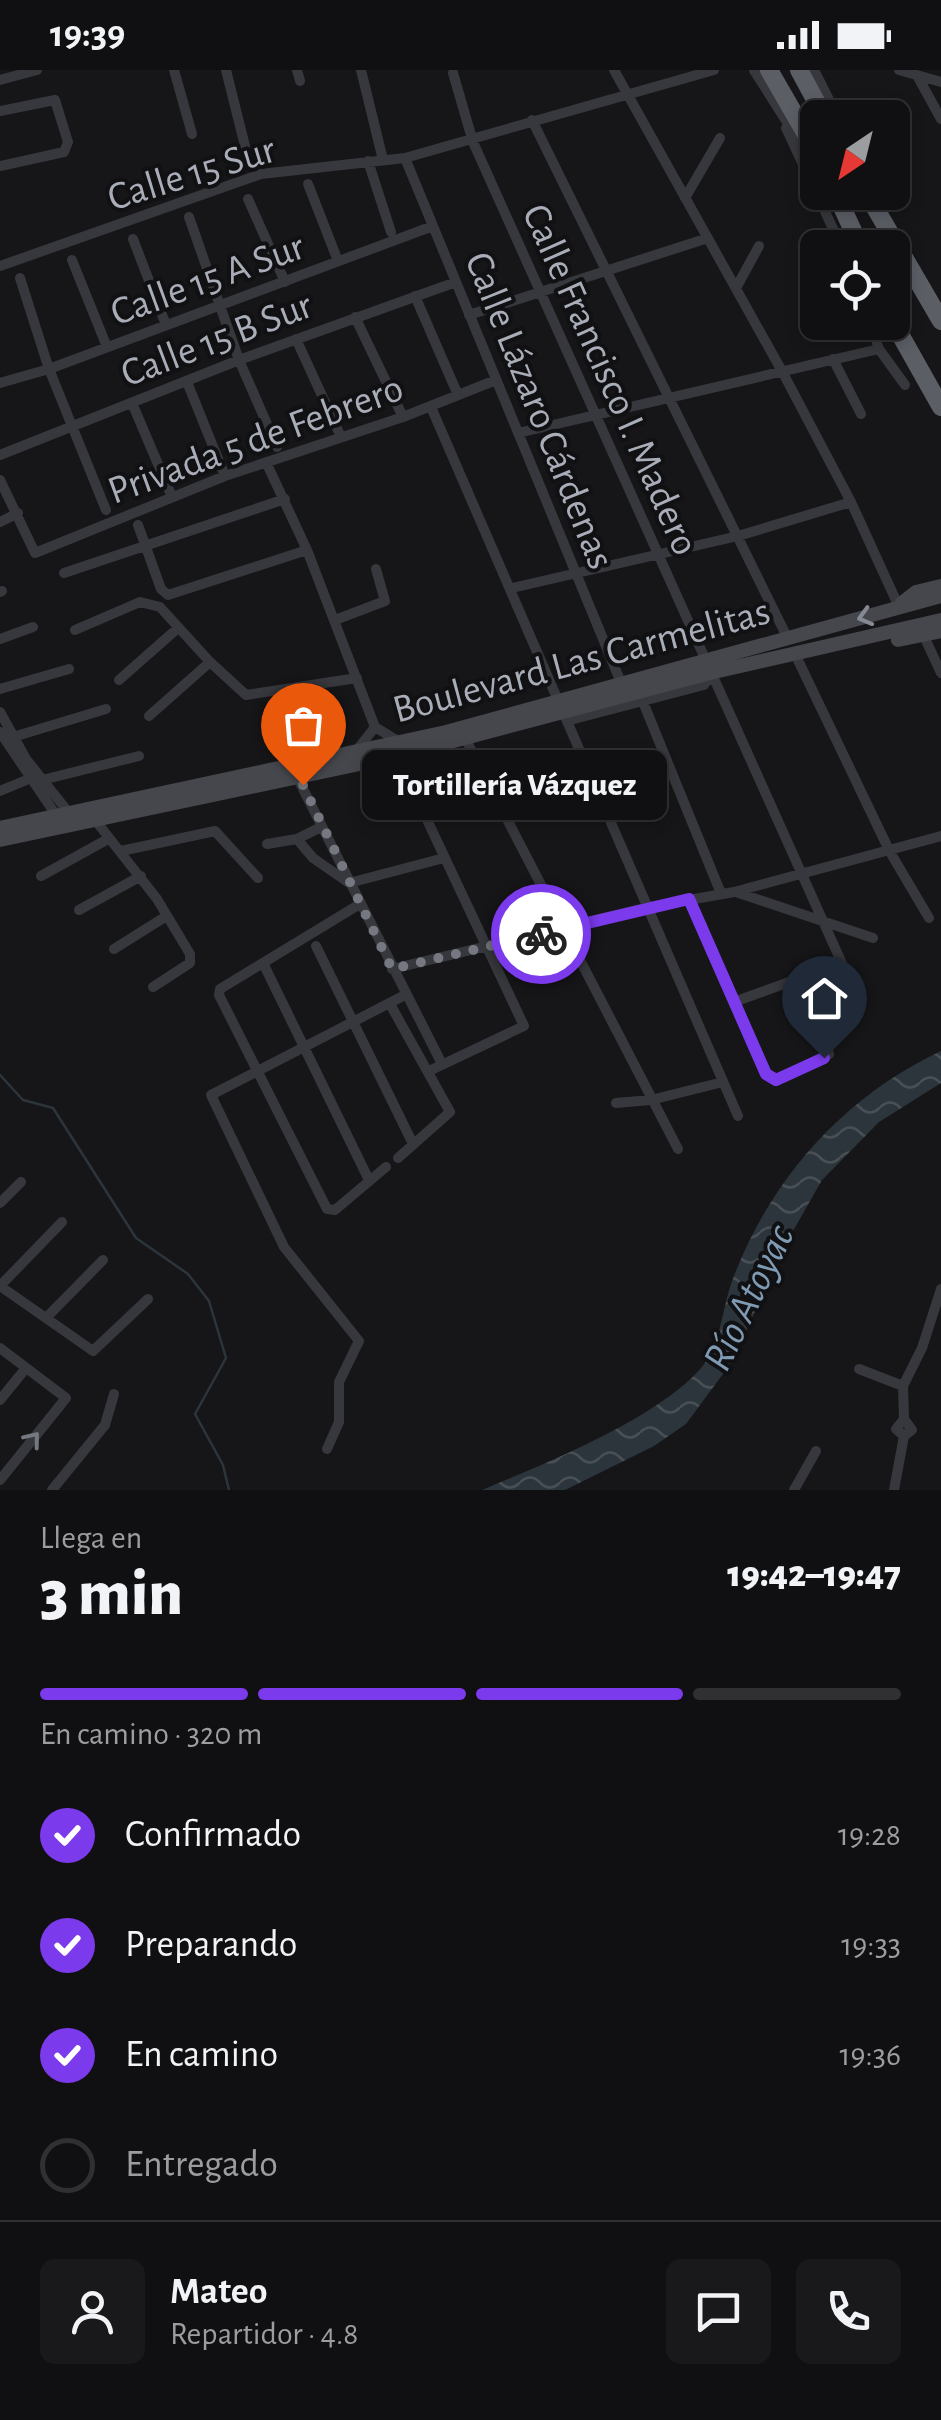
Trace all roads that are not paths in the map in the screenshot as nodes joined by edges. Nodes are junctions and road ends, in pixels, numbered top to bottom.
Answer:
1 (36, 70) edge
2 (174, 70) edge
3 (226, 70) edge
4 (360, 70) edge
5 (614, 70) edge
6 (714, 70) edge
7 (754, 70) edge
8 (769, 70) edge
9 (800, 70) edge
10 (812, 70) edge
11 (899, 70) edge
12 (452, 73) dead end
13 (920, 79) junction
14 (0, 80) edge
15 (941, 82) edge
16 (623, 93) junction
17 (816, 100) edge
18 (828, 100) edge
19 (0, 111) edge
20 (779, 114) junction
21 (941, 119) edge
22 (532, 120) junction
23 (800, 124) edge
24 (192, 134) dead end
25 (720, 138) dead end
26 (474, 142) junction
27 (800, 144) edge
28 (245, 146) dead end
29 (405, 158) junction
30 (384, 160) junction
31 (368, 161) junction
32 (0, 166) edge
33 (308, 184) dead end
34 (248, 198) dead end
35 (684, 198) junction
36 (188, 217) dead end
37 (433, 226) junction
38 (834, 230) edge
39 (391, 232) dead end
40 (708, 238) junction
41 (133, 239) dead end
42 (759, 246) dead end
43 (910, 257) edge
44 (72, 260) dead end
45 (338, 262) junction
46 (0, 266) edge
47 (910, 267) edge
48 (610, 271) junction
49 (20, 278) dead end
50 (285, 282) junction
51 (456, 282) junction
52 (736, 288) junction
53 (541, 292) junction
54 (414, 296) junction
55 (941, 298) edge
56 (222, 304) junction
57 (470, 315) junction
58 (355, 317) junction
59 (941, 321) edge
60 (166, 325) junction
61 (296, 339) junction
62 (876, 340) edge
63 (903, 340) edge
64 (107, 347) junction
65 (879, 349) junction
66 (833, 359) junction
67 (239, 360) junction
68 (49, 369) junction
69 (783, 373) junction
70 (496, 380) junction
71 (187, 382) junction
72 (925, 382) junction
73 (0, 383) edge
74 (904, 384) dead end
75 (458, 395) junction
76 (673, 398) junction
77 (132, 403) junction
78 (941, 406) edge
79 (431, 407) junction
80 (594, 414) junction
81 (861, 414) dead end
82 (403, 417) junction
83 (941, 418) edge
84 (73, 427) junction
85 (518, 433) junction
86 (341, 437) junction
87 (278, 448) dead end
88 (0, 455) edge
89 (266, 462) junction
90 (225, 476) junction
91 (0, 480) edge
92 (172, 497) junction
93 (285, 499) junction
94 (851, 502) junction
95 (106, 510) dead end
96 (18, 513) junction
97 (0, 522) edge
98 (138, 525) dead end
99 (738, 536) junction
100 (144, 549) junction
101 (307, 550) junction
102 (656, 554) junction
103 (376, 569) dead end
104 (576, 572) junction
105 (64, 573) dead end
106 (941, 586) edge
107 (512, 588) junction
108 (941, 596) edge
109 (899, 607) junction
110 (335, 620) junction
111 (941, 620) edge
112 (33, 627) dead end
113 (178, 628) junction
114 (75, 630) dead end
115 (941, 631) edge
116 (923, 634) junction
117 (0, 638) edge
118 (788, 639) junction
119 (843, 645) junction
120 (796, 656) junction
121 (210, 662) junction
122 (712, 667) junction
123 (69, 669) dead end
124 (941, 673) edge
125 (357, 678) junction
126 (120, 680) dead end
127 (622, 686) junction
128 (0, 689) edge
129 (643, 702) junction
130 (564, 707) junction
131 (106, 709) dead end
132 (0, 712) edge
133 (150, 716) dead end
134 (375, 727) junction
135 (4, 736) edge
136 (466, 740) junction
137 (398, 749) junction
138 (357, 750) junction
139 (139, 756) dead end
140 (293, 770) junction
141 (29, 780) junction
142 (42, 780) junction
143 (0, 791) edge
144 (90, 813) junction
145 (66, 819) junction
146 (0, 828) edge
147 (322, 828) junction
148 (941, 836) edge
149 (108, 839) junction
150 (297, 839) junction
151 (0, 840) edge
152 (266, 844) dead end
153 (121, 852) junction
154 (890, 852) junction
155 (444, 858) junction
156 (802, 870) junction
157 (41, 876) dead end
158 (141, 876) junction
159 (258, 878) dead end
160 (349, 883) junction
161 (720, 892) junction
162 (734, 892) junction
163 (689, 899) junction
164 (360, 904) junction
165 (649, 907) junction
166 (79, 910) dead end
167 (165, 917) junction
168 (929, 918) dead end
169 (824, 922) junction
170 (562, 929) junction
171 (873, 938) dead end
172 (486, 945) junction
173 (316, 946) dead end
174 (114, 949) dead end
175 (263, 963) junction
176 (392, 969) junction
177 (849, 979) dead end
178 (153, 987) dead end
179 (405, 995) junction
180 (734, 1002) junction
181 (390, 1004) junction
182 (354, 1022) junction
183 (304, 1046) junction
184 (442, 1064) junction
185 (256, 1070) junction
186 (429, 1071) junction
187 (723, 1082) junction
188 (651, 1100) junction
189 (616, 1103) dead end
190 (738, 1116) dead end
191 (413, 1144) junction
192 (678, 1149) dead end
193 (398, 1158) dead end
194 (386, 1167) dead end
195 (370, 1180) junction
196 (21, 1182) dead end
197 (0, 1203) edge
198 (62, 1222) dead end
199 (103, 1260) dead end
200 (0, 1286) edge
201 (941, 1289) edge
202 (148, 1298) dead end
203 (46, 1318) junction
204 (0, 1348) edge
205 (26, 1368) junction
206 (859, 1369) dead end
207 (903, 1386) junction
208 (114, 1394) dead end
209 (0, 1400) edge
210 (327, 1449) dead end
211 (816, 1451) dead end
212 (0, 1480) edge
213 (801, 1487) edge
214 (52, 1490) edge
215 (894, 1490) edge

1 - 14 street
2 - 24 street
3 - 28 street
4 - 30 street
5 - 16 street
6 - 16 street, Calle 15 Sur
7 - 20 street
8 - 23 highway
9 - 17 highway
10 - 18 street
11 - 13 street
12 - 26 street, Calle Francisco I. Madero
13 - 15 street
13 - 21 street
16 - 22 street, Calle 15 Sur
16 - 35 street
19 - 32 street
20 - 27 street
20 - 38 street
22 - 26 street, Calle 15 Sur
22 - 48 street
25 - 35 street
26 - 29 street, Calle 15 Sur
26 - 53 street, Calle Francisco I. Madero
29 - 30 street, Calle 15 Sur
29 - 37 street, Calle Lázaro Cárdenas
30 - 31 street, Calle 15 Sur
31 - 39 street
31 - 46 street, Calle 15 Sur
33 - 45 street
34 - 50 street
35 - 40 street
36 - 56 street
37 - 45 street, Calle 15 A Sur
37 - 51 street, Calle Lázaro Cárdenas
40 - 48 street
40 - 52 street
41 - 60 street
42 - 52 street
43 - 55 highway
44 - 64 street
45 - 50 street, Calle 15 A Sur
47 - 59 highway
48 - 53 street
48 - 76 street
49 - 68 street
50 - 56 street, Calle 15 A Sur
51 - 54 street, Calle 15 B Sur
51 - 57 street, Calle Lázaro Cárdenas
52 - 69 street
53 - 57 street
53 - 80 street, Calle Francisco I. Madero
54 - 58 street, Calle 15 B Sur
54 - 75 street
56 - 60 street, Calle 15 A Sur
56 - 67 street
57 - 70 street, Calle Lázaro Cárdenas
58 - 61 street, Calle 15 B Sur
58 - 82 street
60 - 64 street, Calle 15 A Sur
61 - 67 street, Calle 15 B Sur
61 - 86 street
62 - 65 street
63 - 72 highway
64 - 68 street, Calle 15 A Sur
65 - 66 street
65 - 74 street
66 - 69 street
66 - 81 street
67 - 71 street, Calle 15 B Sur
67 - 87 street
68 - 73 street, Calle 15 A Sur
68 - 84 street
69 - 76 street
69 - 94 street
70 - 75 street, Privada 5 de Febrero
70 - 85 street, Calle Lázaro Cárdenas
71 - 77 street, Calle 15 B Sur
71 - 90 street
72 - 78 highway
72 - 83 highway
75 - 79 street, Privada 5 de Febrero
76 - 80 street
76 - 99 street
77 - 84 street, Calle 15 B Sur
77 - 92 street
79 - 82 street, Privada 5 de Febrero
79 - 107 street
80 - 85 street
80 - 102 street, Calle Francisco I. Madero
82 - 86 street, Privada 5 de Febrero
84 - 88 street, Calle 15 B Sur
84 - 95 street
85 - 104 street, Calle Lázaro Cárdenas
86 - 89 street, Privada 5 de Febrero
89 - 90 street, Privada 5 de Febrero
89 - 93 street
90 - 92 street, Privada 5 de Febrero
91 - 96 street
92 - 96 street, Privada 5 de Febrero
93 - 100 street
93 - 101 street
94 - 99 street
94 - 109 street
96 - 97 street
98 - 100 street
99 - 102 street
99 - 118 street
100 - 101 street
100 - 105 street
101 - 110 street
102 - 104 street
102 - 122 street, Calle Francisco I. Madero
103 - 110 street
104 - 107 street
104 - 127 street, Calle Lázaro Cárdenas
106 - 109 main road
107 - 130 street
108 - 109 main road, Boulevard Las Carmelitas
109 -> 118 main road, Boulevard Las Carmelitas
110 - 125 street
111 - 119 main road, Boulevard Las Carmelitas
112 - 117 street
113 - 114 street
113 - 121 street
113 - 126 street
115 - 116 main road
116 - 119 main road
116 - 124 street
118 - 122 main road, Boulevard Las Carmelitas
119 - 120 main road, Boulevard Las Carmelitas
120 - 122 main road, Boulevard Las Carmelitas
120 - 154 street
121 - 125 street
121 - 133 street
122 - 127 main road, Boulevard Las Carmelitas
122 - 129 street, Boulevard Las Carmelitas
122 - 130 main road, Boulevard Las Carmelitas
122 - 156 street, Calle Francisco I. Madero
123 - 128 street
125 - 134 street
127 - 130 main road, Boulevard Las Carmelitas
129 - 130 street, Boulevard Las Carmelitas
129 - 161 street
130 - 136 main road, Boulevard Las Carmelitas
130 - 137 main road, Boulevard Las Carmelitas
130 - 165 street
131 - 135 street
132 - 135 street
134 - 137 street
134 - 138 street
135 - 141 street
135 - 142 street
136 - 137 main road, Boulevard Las Carmelitas
136 - 170 street
137 - 138 main road, Boulevard Las Carmelitas
137 - 140 main road, Boulevard Las Carmelitas
137 - 155 street
138 - 140 main road, Boulevard Las Carmelitas
139 - 142 street
140 - 144 main road, Boulevard Las Carmelitas
140 - 147 street
141 - 143 street
141 - 145 street
142 - 145 street
144 - 145 main road, Boulevard Las Carmelitas
144 - 149 street
145 - 146 main road, Boulevard Las Carmelitas
145 - 151 main road, Boulevard Las Carmelitas
147 - 150 street
147 - 160 street
148 - 154 street
149 - 153 street
149 - 157 street
150 - 152 street
150 - 160 street
153 - 158 street
153 - 159 street
154 - 156 street
154 - 168 street
155 - 160 street
155 - 172 street
156 - 162 street
156 - 169 street, Calle Francisco I. Madero
158 - 166 street
158 - 167 street
160 - 164 street
161 - 162 street
161 - 163 street
162 - 169 street
163 - 165 street
163 - 180 street
164 - 175 street
164 - 176 street
165 - 170 street
165 - 187 street
167 - 174 street
167 - 178 street
169 - 171 street
169 - 177 street, Calle Francisco I. Madero
170 - 172 street
170 - 188 street
172 - 176 street
172 - 184 street
173 - 182 street
175 - 183 street
175 - 185 street
176 - 179 street
179 - 181 street
179 - 184 street
180 - 180 street
181 - 182 street
181 - 186 street
182 - 183 street
182 - 191 street
183 - 185 street
183 - 195 street
184 - 186 street
185 - 195 street
185 - 210 street
186 - 191 street
187 - 188 street
187 - 190 street
188 - 189 street
188 - 192 street
191 - 193 street
194 - 195 street
196 - 197 street
198 - 200 street
199 - 203 street
200 - 203 street
201 - 207 street
202 - 203 street
204 - 205 street
205 - 209 street
212 -> 205 street
206 - 207 street
207 - 215 street
208 - 214 street
211 - 213 street

